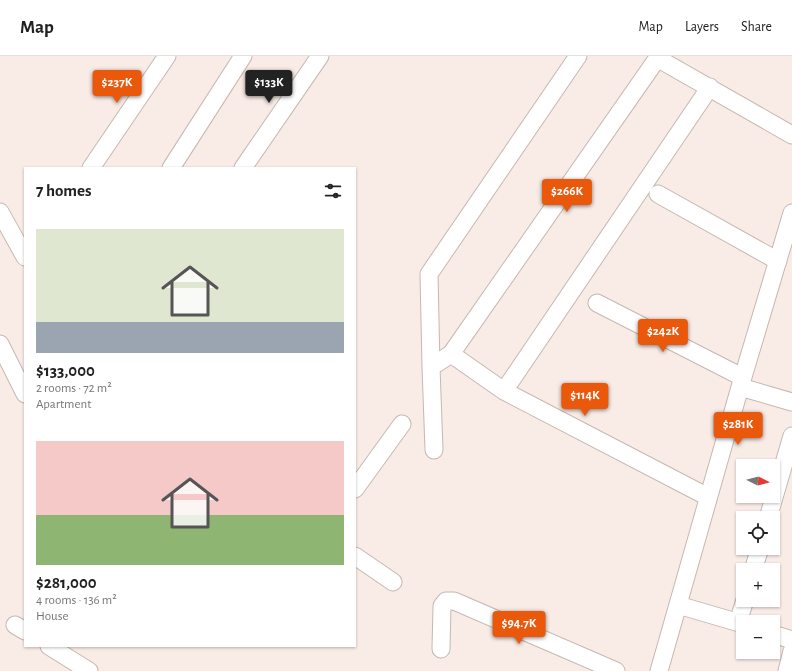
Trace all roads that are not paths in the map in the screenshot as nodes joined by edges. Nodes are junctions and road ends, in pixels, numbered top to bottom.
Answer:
1 (167, 56) edge
2 (243, 56) edge
3 (320, 56) edge
4 (578, 56) edge
5 (658, 57) edge
6 (710, 88) junction
7 (792, 135) edge
8 (92, 167) edge
9 (172, 167) edge
10 (244, 167) edge
11 (658, 194) dead end
12 (0, 212) edge
13 (792, 213) edge
14 (24, 254) edge
15 (778, 261) junction
16 (597, 303) dead end
17 (0, 344) edge
18 (451, 354) junction
19 (431, 367) junction
20 (741, 382) junction
21 (504, 391) junction
22 (24, 392) edge
23 (792, 402) edge
24 (402, 424) dead end
25 (792, 436) edge
26 (434, 450) dead end
27 (356, 489) edge
28 (708, 497) junction
29 (770, 511) edge
30 (356, 557) edge
31 (393, 582) dead end
32 (678, 605) junction
33 (736, 622) edge
34 (780, 636) edge
35 (792, 640) edge
36 (51, 647) edge
37 (441, 649) dead end
38 (792, 651) edge
39 (89, 671) edge
40 (616, 671) edge
41 (659, 671) edge
42 (787, 671) edge

1 - 8 street
2 - 9 street
3 - 10 street
4 - 19 street
5 - 6 street
5 - 18 street
6 - 7 street
6 - 21 street
11 - 15 street
12 - 14 street
13 - 15 street
15 - 20 street
16 - 20 street
17 - 22 street
18 - 19 street
18 - 21 street
19 - 26 street
20 - 23 street
20 - 28 street
21 - 28 street
24 - 27 street
25 - 29 street
28 - 32 street
30 - 31 street
32 - 33 street
32 - 41 street
34 - 35 street
36 - 39 street
37 - 40 street
38 - 42 street

